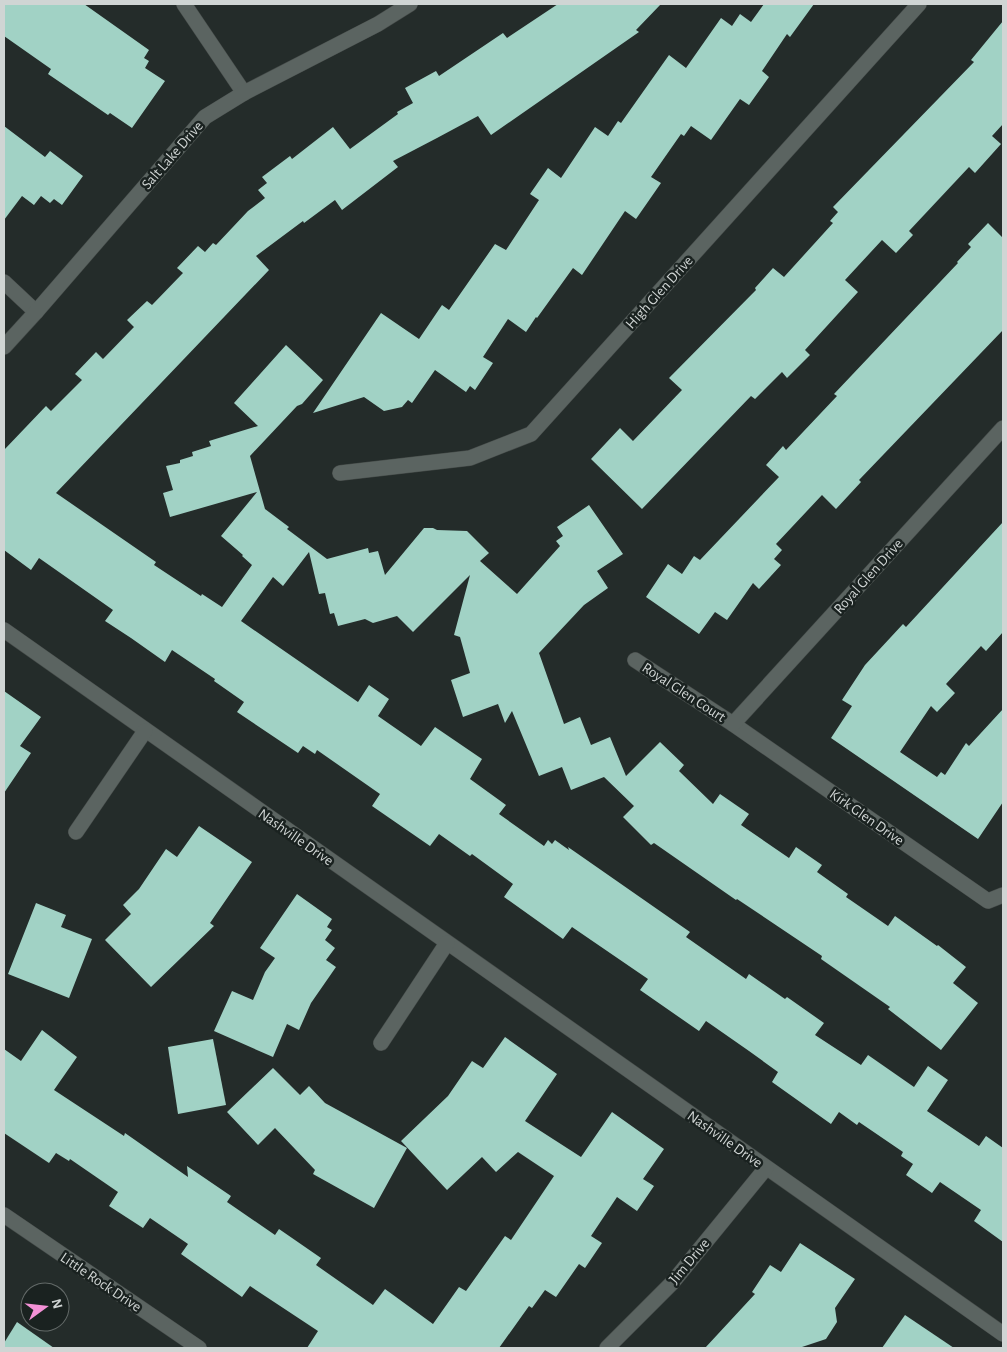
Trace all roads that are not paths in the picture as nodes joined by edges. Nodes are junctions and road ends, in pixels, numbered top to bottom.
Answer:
1 (184, 4) edge
2 (410, 4) edge
3 (919, 4) edge
4 (244, 93) junction
5 (4, 282) edge
6 (36, 312) junction
7 (4, 347) edge
8 (1003, 428) edge
9 (340, 473) dead end
10 (4, 630) edge
11 (635, 660) dead end
12 (733, 724) junction
13 (145, 731) junction
14 (76, 832) dead end
15 (1003, 895) edge
16 (448, 943) junction
17 (381, 1043) dead end
18 (766, 1168) junction
19 (4, 1216) edge
20 (1003, 1334) edge
21 (198, 1348) edge
22 (607, 1348) edge

1 - 4 street
2 - 4 street, Salt Lake Drive
3 - 9 street, High Glen Drive
4 - 6 street, Salt Lake Drive
5 - 6 street
6 - 7 street, Salt Lake Drive
8 - 12 street, Royal Glen Drive
10 - 13 street, Nashville Drive
11 - 12 street, Royal Glen Court
12 - 15 street, Kirk Glen Drive
13 - 14 street
13 - 16 street, Nashville Drive
16 - 17 street
16 - 18 street, Nashville Drive
18 - 20 street, Nashville Drive
18 - 22 street, Jim Drive
19 - 21 street, Little Rock Drive

